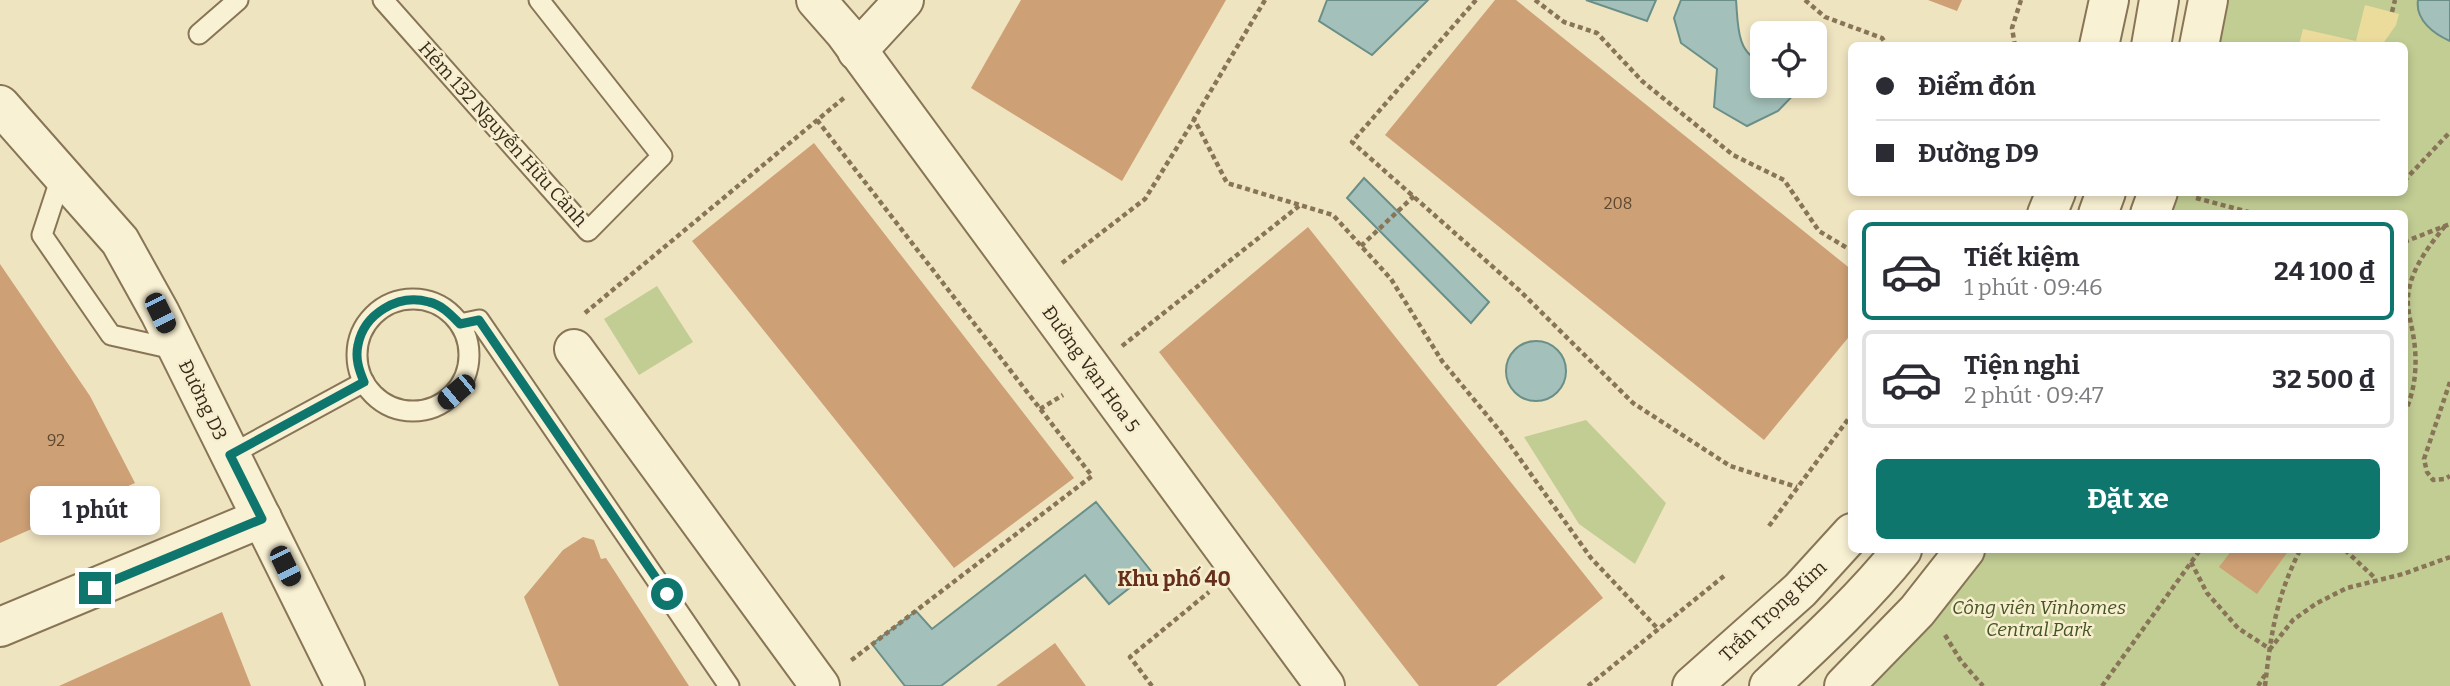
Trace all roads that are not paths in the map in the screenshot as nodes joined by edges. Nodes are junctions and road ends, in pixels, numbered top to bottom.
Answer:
1 (238, 0) edge
2 (383, 0) edge
3 (539, 0) edge
4 (816, 0) edge
5 (872, 0) edge
6 (905, 0) edge
7 (2109, 0) edge
8 (2159, 0) edge
9 (2208, 0) edge
10 (199, 34) dead end
11 (851, 42) junction
12 (2100, 42) edge
13 (2152, 42) edge
14 (2200, 42) edge
15 (0, 104) edge
16 (62, 174) junction
17 (2172, 196) edge
18 (2155, 210) edge
19 (460, 324) junction
20 (576, 334) road end
21 (178, 350) junction
22 (364, 382) junction
23 (230, 455) junction
24 (262, 519) junction
25 (1848, 538) edge
26 (1900, 553) edge
27 (1963, 553) edge
28 (0, 627) edge
29 (832, 676) edge
30 (343, 685) edge
31 (729, 686) edge
32 (1325, 686) edge
33 (1692, 686) edge
34 (1769, 686) edge
35 (1844, 686) edge

1 - 10 lane
2 - 3 lane, Hẻm 132 Nguyễn Hữu Cảnh
4 - 11 street, Đường Vạn Hoa 5
5 - 11 street
6 - 11 street
7 - 12 street
8 - 13 street
9 - 14 street
11 - 32 street, Đường Vạn Hoa 5
15 - 16 street, Đường D3
16 - 21 street, Đường D3
16 - 21 lane
17 - 18 street
19 - 22 lane
19 - 22 lane
19 - 31 lane
20 - 29 street
21 - 23 street, Đường D3
22 - 23 lane
23 - 24 street, Đường D3
24 - 28 street
24 - 30 street, Đường D3
25 - 33 street, Trần Trọng Kim
26 - 34 street
27 - 35 street

